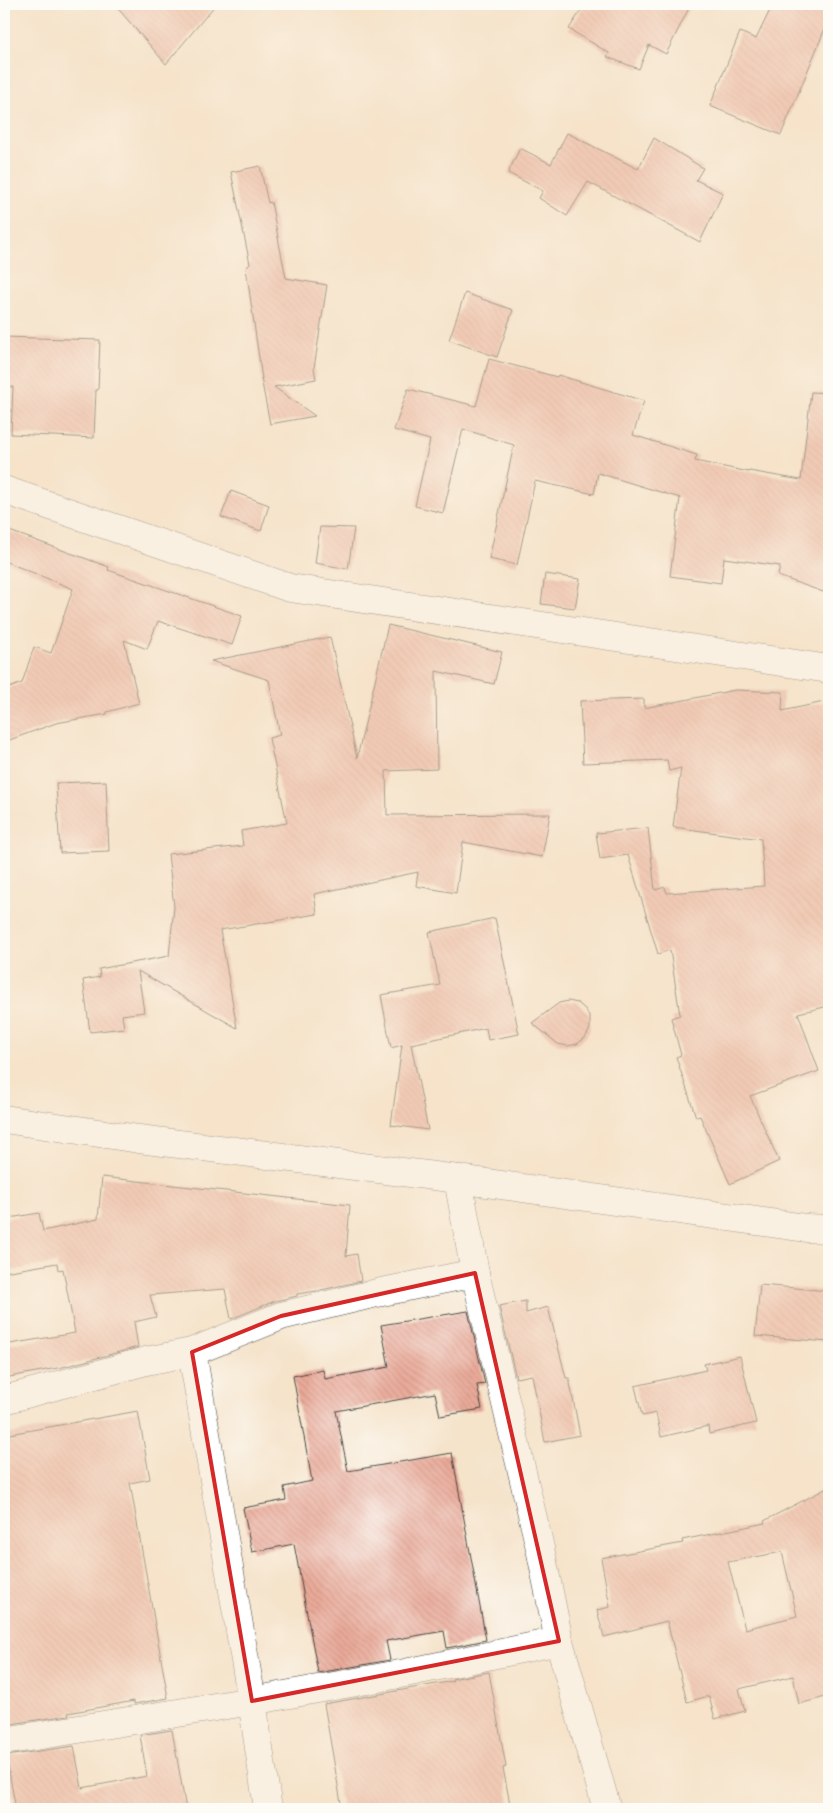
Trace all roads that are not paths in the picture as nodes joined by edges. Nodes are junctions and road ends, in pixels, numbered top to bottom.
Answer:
1 (4, 490) edge
2 (829, 669) edge
3 (4, 1119) edge
4 (458, 1179) junction
5 (829, 1229) edge
6 (475, 1273) junction
7 (192, 1352) junction
8 (4, 1400) edge
9 (559, 1642) junction
10 (252, 1700) junction
11 (4, 1741) edge
12 (268, 1809) edge
13 (607, 1809) edge

1 - 2 street
3 - 4 street
4 - 5 street
4 - 6 street
6 - 7 street
6 - 9 street
7 - 8 street
7 - 10 street
9 - 10 street
9 - 13 street
10 - 11 street
10 - 12 street

